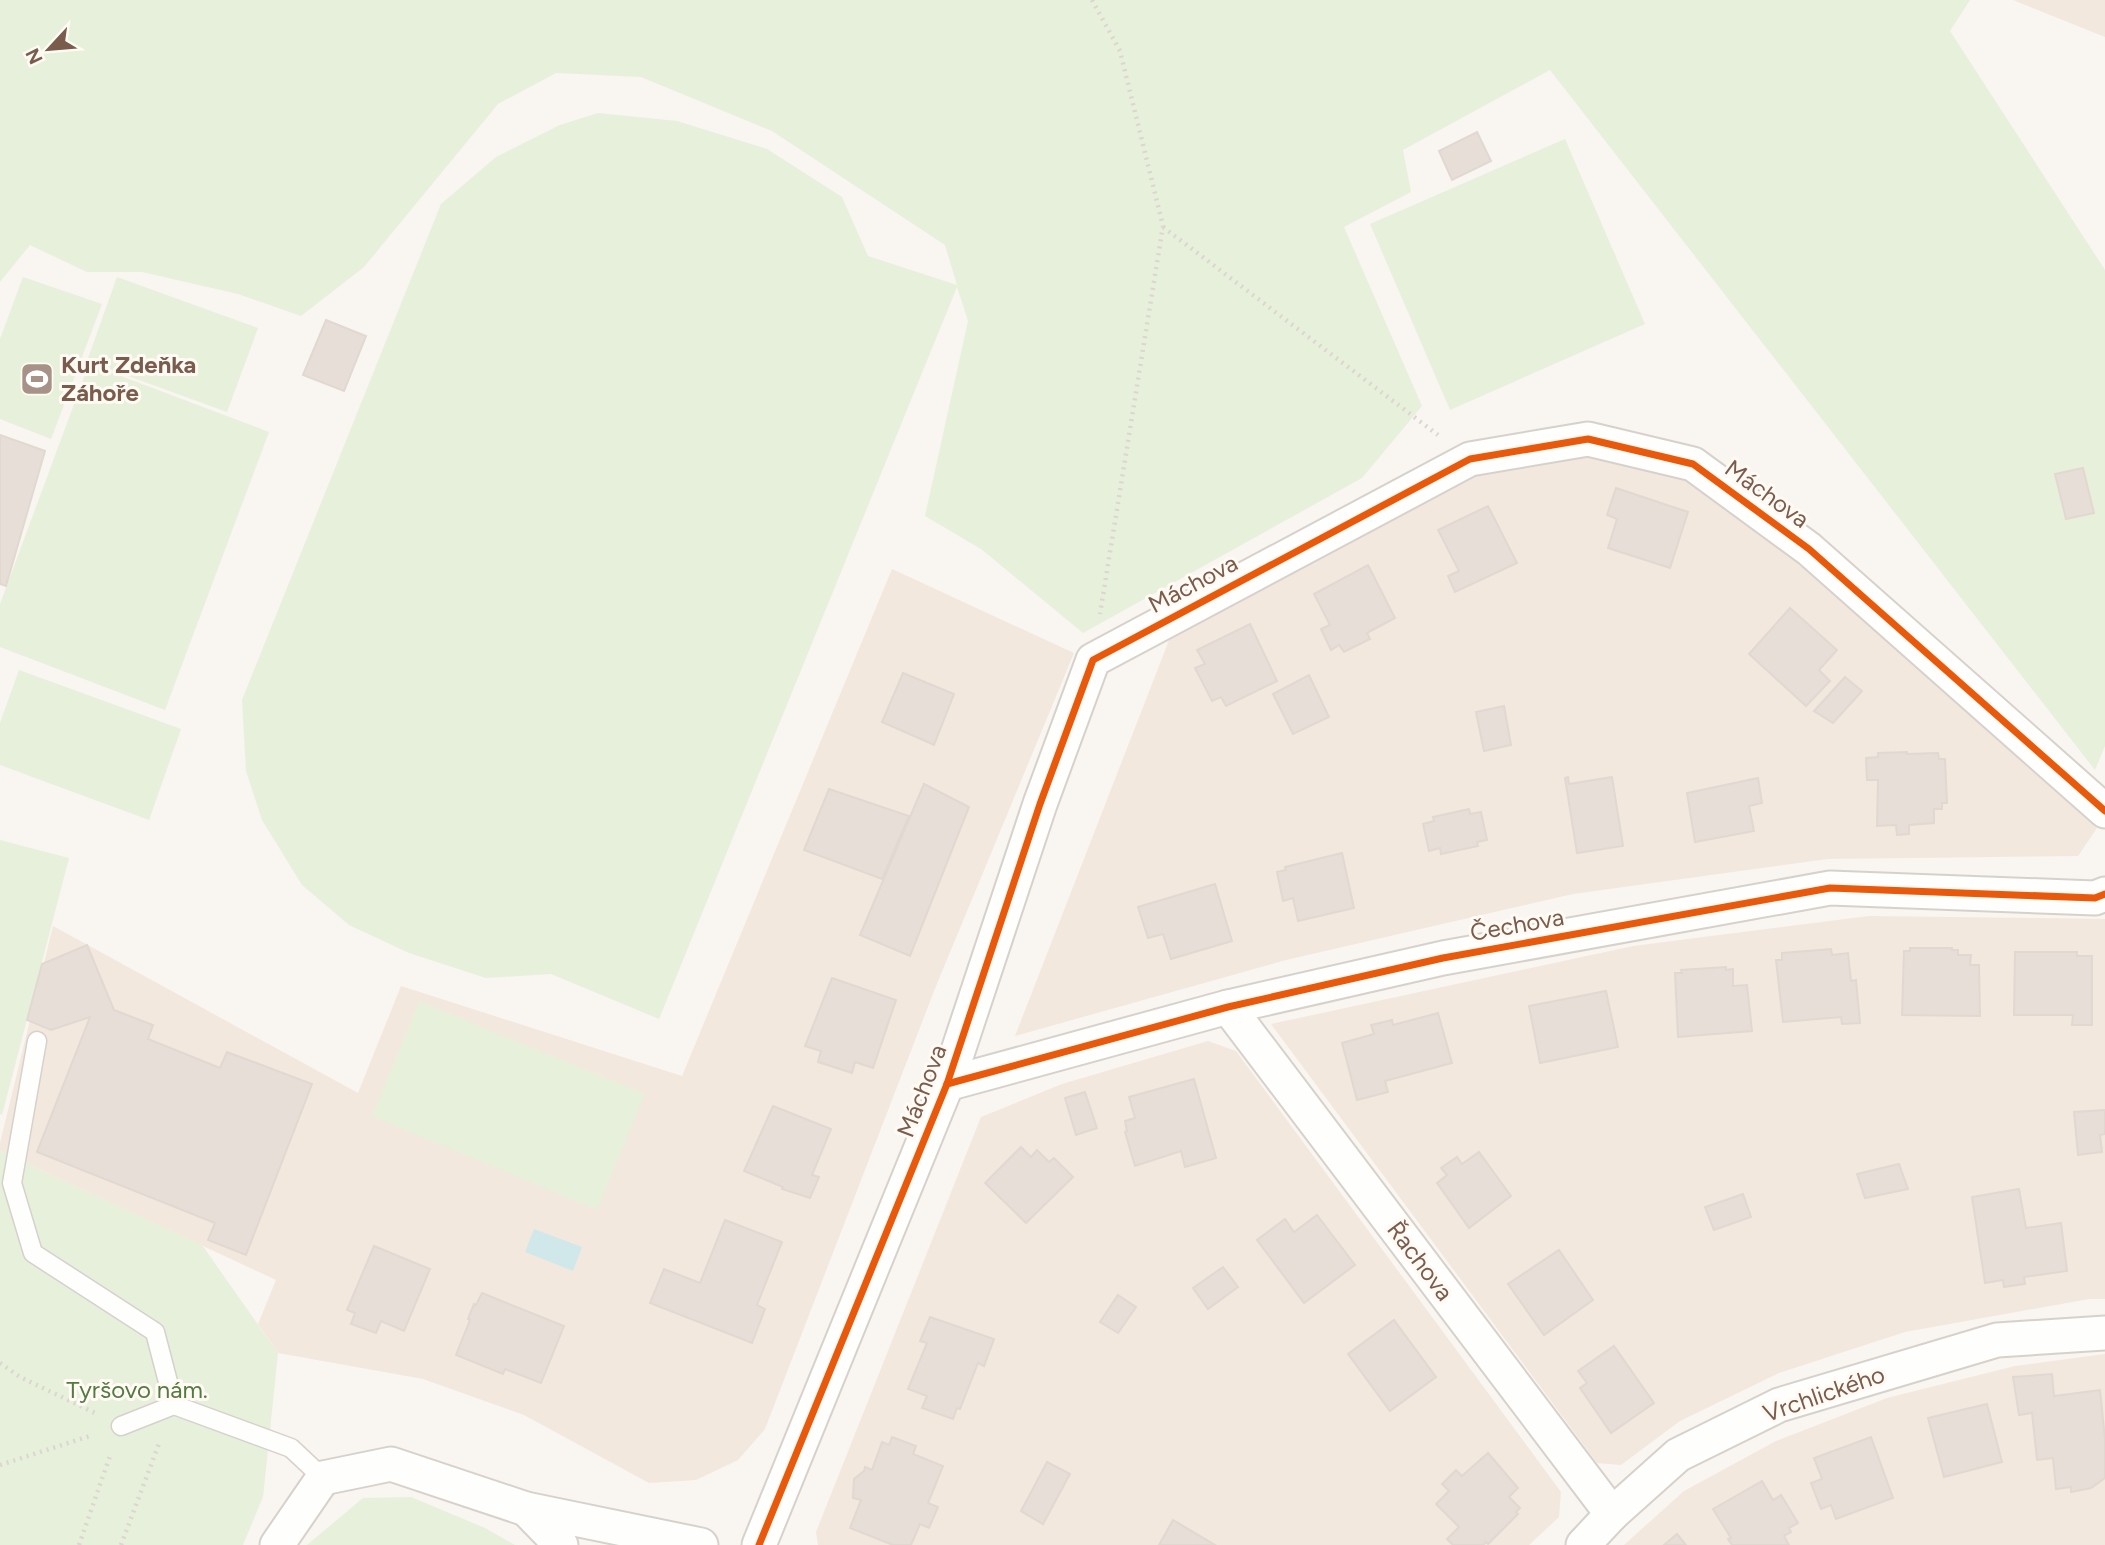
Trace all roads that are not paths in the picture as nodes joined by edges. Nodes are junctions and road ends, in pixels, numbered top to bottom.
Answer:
1 (2105, 811) edge
2 (2105, 894) edge
3 (1228, 1007) junction
4 (37, 1041) dead end
5 (947, 1084) junction
6 (2105, 1333) edge
7 (174, 1405) junction
8 (121, 1426) road end
9 (323, 1478) junction
10 (526, 1509) junction
11 (1612, 1514) junction
12 (277, 1545) edge
13 (561, 1545) edge
14 (701, 1545) edge
15 (759, 1545) edge
16 (1583, 1545) edge

1 - 5 street, Máchova
2 - 3 street, Čechova
3 - 5 street, Čechova
3 - 11 street, Řachova
4 - 7 lane
5 - 15 street, Máchova
6 - 11 street, Vrchlického
7 - 8 lane
7 - 9 lane
9 - 10 street
9 - 12 street
10 - 13 street
10 - 14 street
11 - 16 street, Vrchlického

